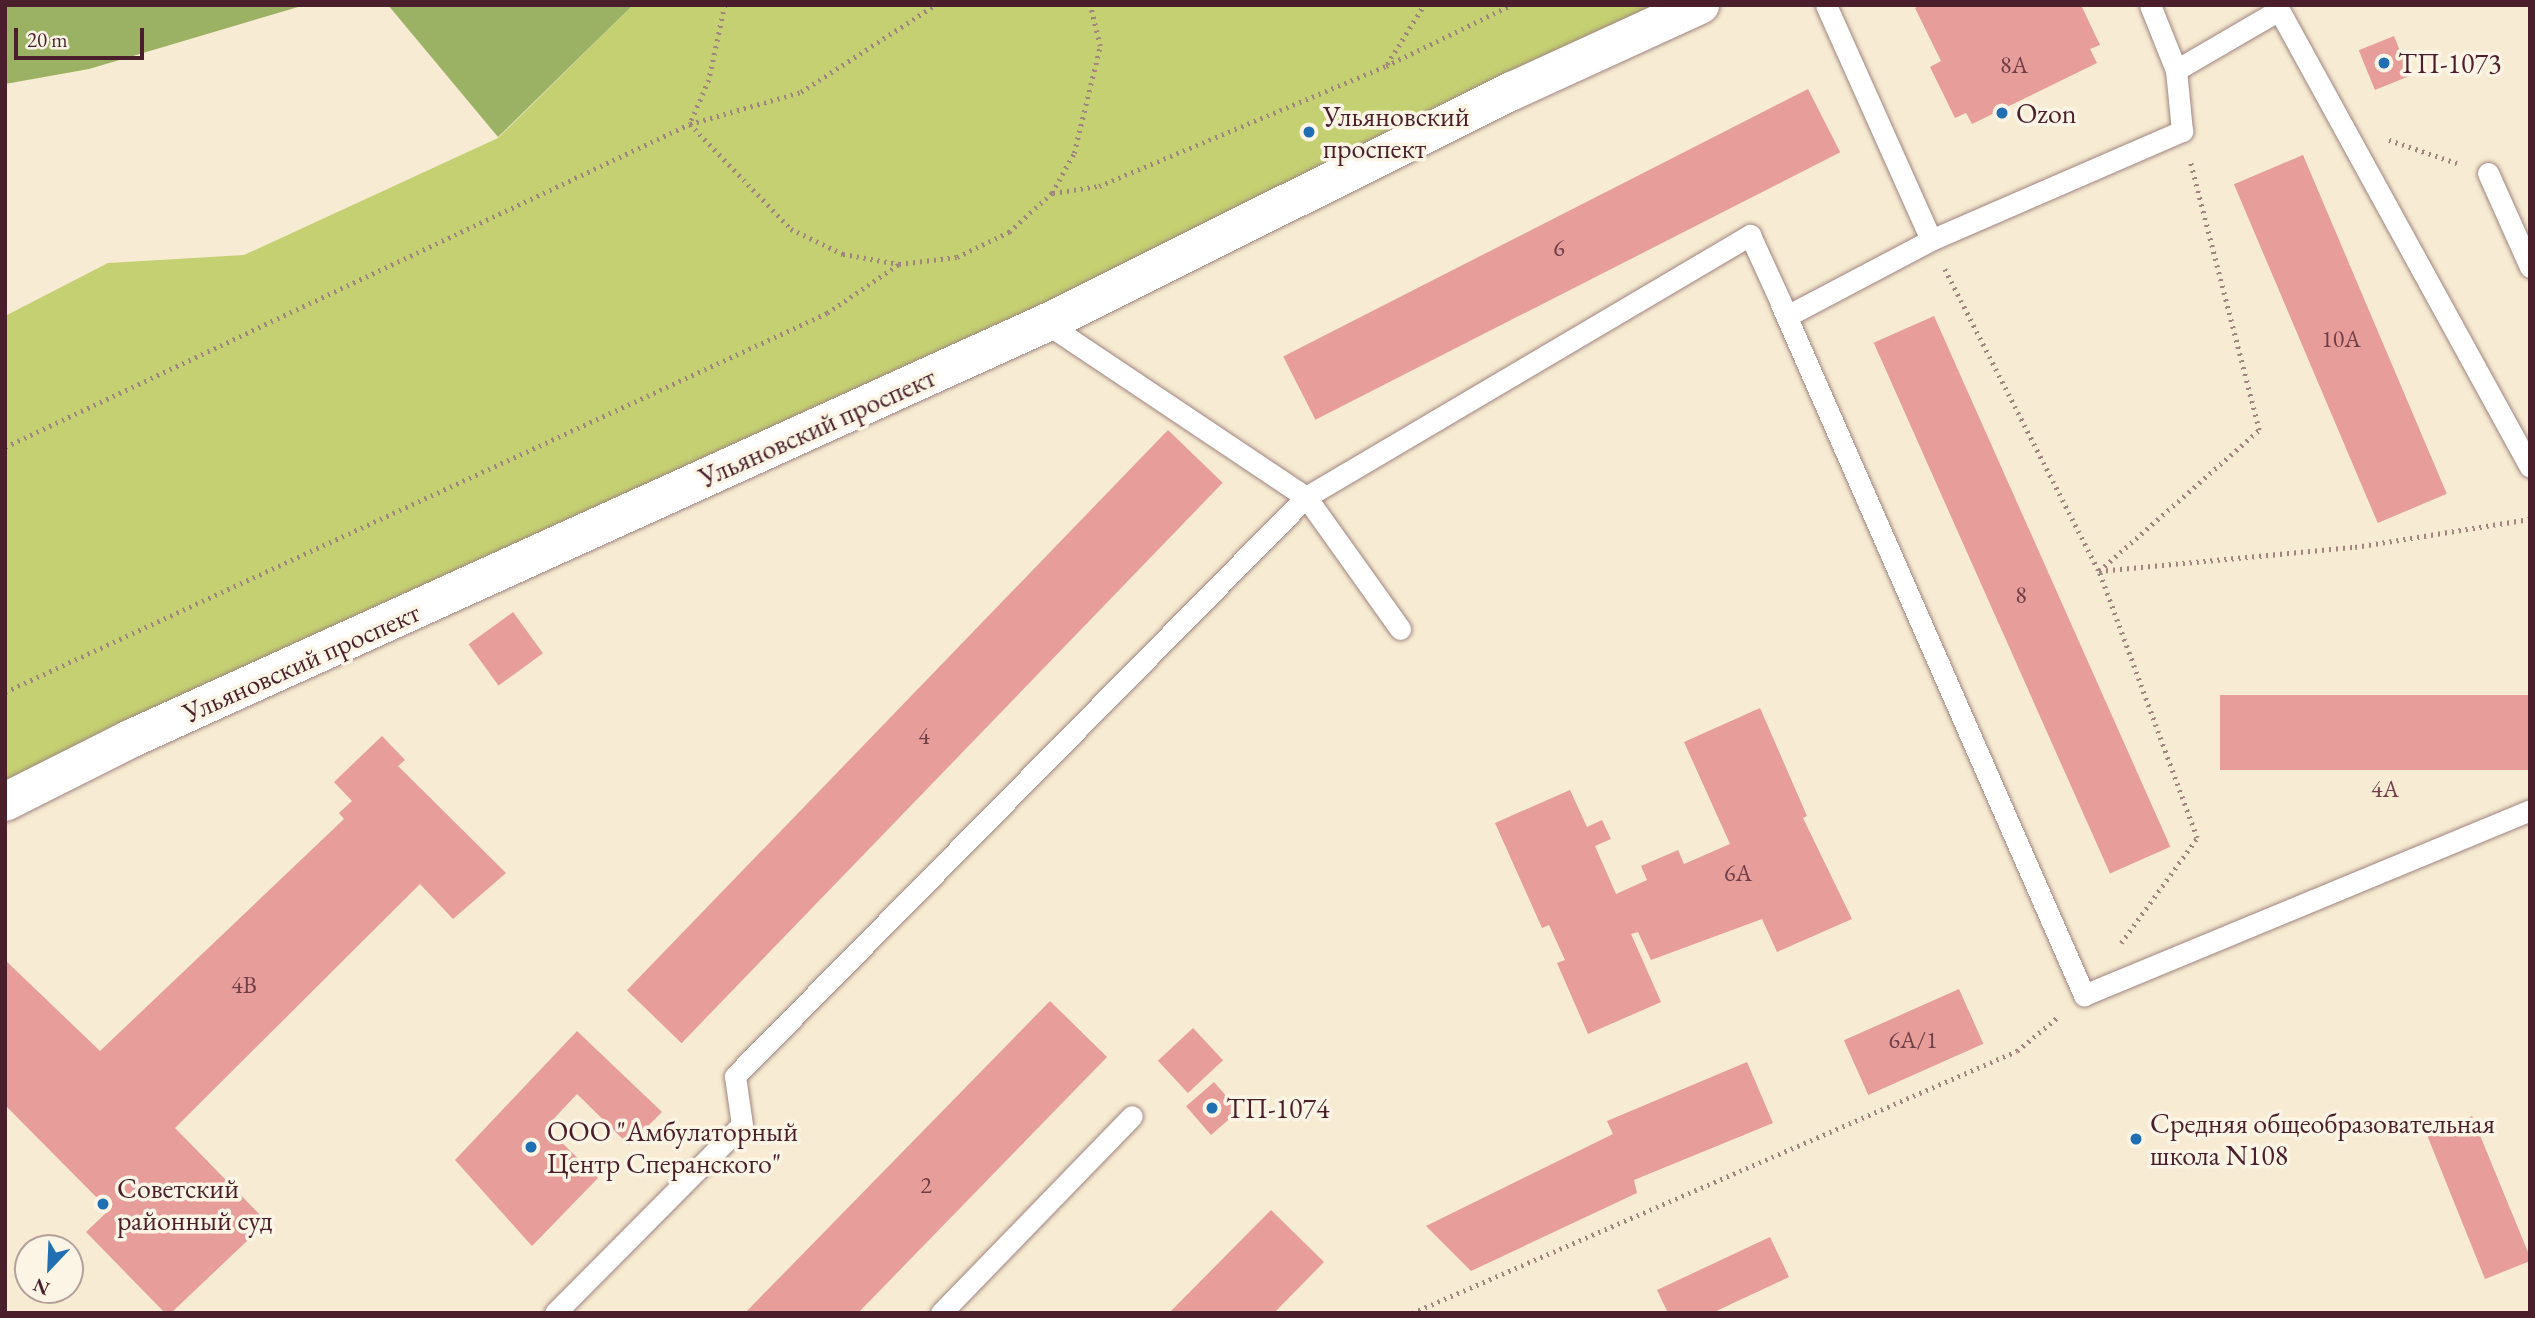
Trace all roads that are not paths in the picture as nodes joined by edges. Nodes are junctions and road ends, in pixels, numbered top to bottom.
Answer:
1 (1700, 5) edge
2 (1826, 5) edge
3 (2150, 5) edge
4 (2285, 8) edge
5 (2176, 70) junction
6 (2488, 173) road end
7 (1931, 240) junction
8 (2530, 267) edge
9 (1787, 316) junction
10 (1046, 323) junction
11 (2530, 467) edge
12 (1306, 497) junction
13 (1400, 629) dead end
14 (5, 802) edge
15 (2530, 810) edge
16 (1132, 1116) dead end
17 (555, 1313) edge
18 (941, 1313) edge

1 - 10 street, Ульяновский проспект
2 - 7 lane
3 - 5 lane
4 - 5 lane
4 - 11 lane
5 - 7 lane
6 - 8 lane
7 - 9 lane
9 - 12 lane
9 - 15 lane
10 - 12 lane
10 - 14 street, Ульяновский проспект
12 - 13 lane
12 - 17 lane
16 - 18 lane

